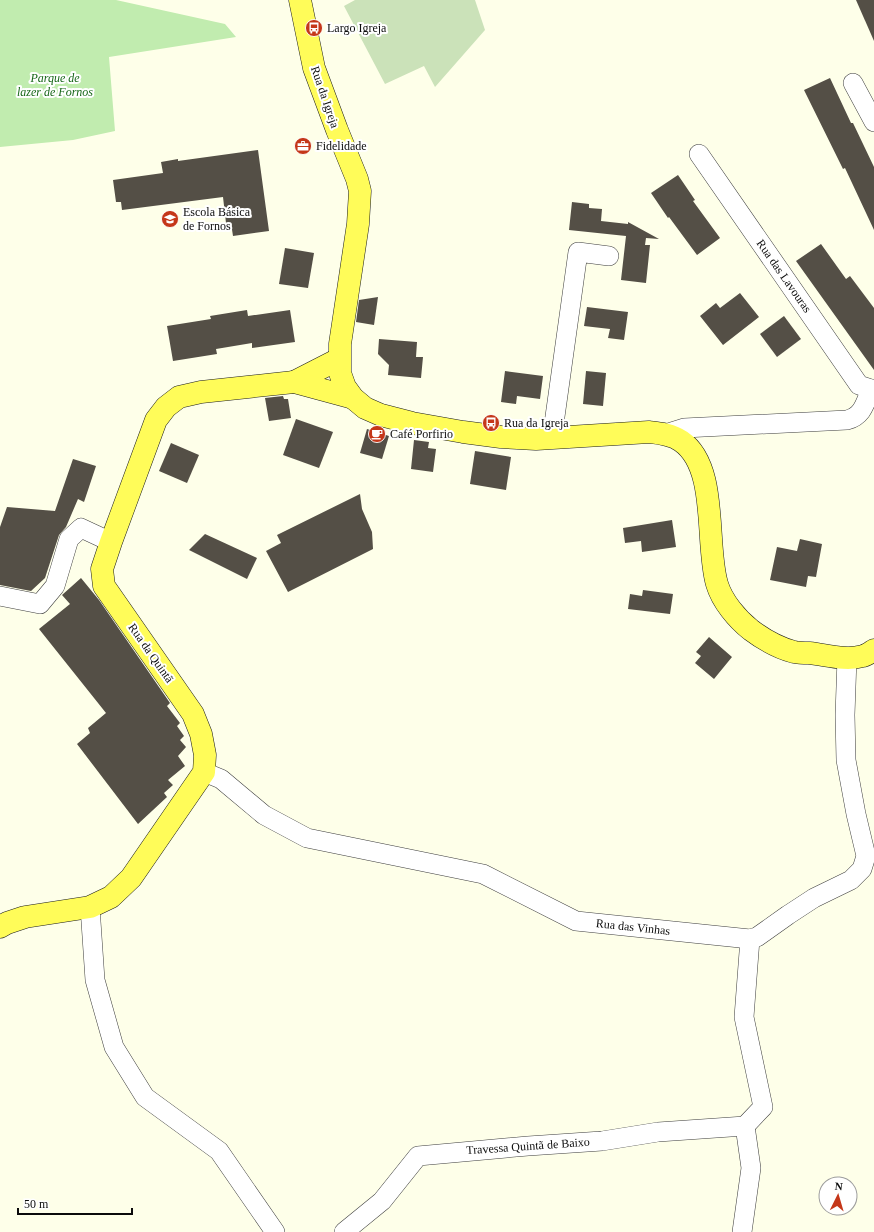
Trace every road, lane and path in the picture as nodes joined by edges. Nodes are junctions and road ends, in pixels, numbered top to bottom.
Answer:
1 (300, 0) edge
2 (853, 83) dead end
3 (874, 122) edge
4 (699, 154) dead end
5 (609, 256) dead end
6 (339, 359) junction
7 (294, 382) junction
8 (873, 389) edge
9 (353, 398) junction
10 (665, 434) junction
11 (552, 438) junction
12 (110, 542) junction
13 (0, 596) edge
14 (874, 650) edge
15 (847, 658) junction
16 (204, 772) junction
17 (90, 907) junction
18 (0, 927) edge
19 (750, 939) junction
20 (745, 1126) junction
21 (275, 1232) edge
22 (344, 1232) edge
23 (742, 1232) edge

1 - 6 main road, Rua da Igreja
2 - 3 street
4 - 8 street, Rua das Lavouras
5 - 11 street
6 - 7 main road, Rua da Quintã
6 - 9 main road, Rua da Igreja
7 - 9 main road, Rua da Quintã
7 - 12 main road, Rua da Quintã
8 - 10 street
9 - 11 main road, Rua da Igreja
10 - 11 main road, Rua da Igreja
10 - 15 main road, Rua da Igreja
12 - 13 street
12 - 16 main road, Rua da Quintã
14 - 15 main road, Rua da Igreja
15 - 19 street
16 - 17 main road
16 - 19 street, Rua das Vinhas
17 - 18 main road
17 - 21 street
19 - 20 street
20 - 22 street, Travessa Quintã de Baixo
20 - 23 street

